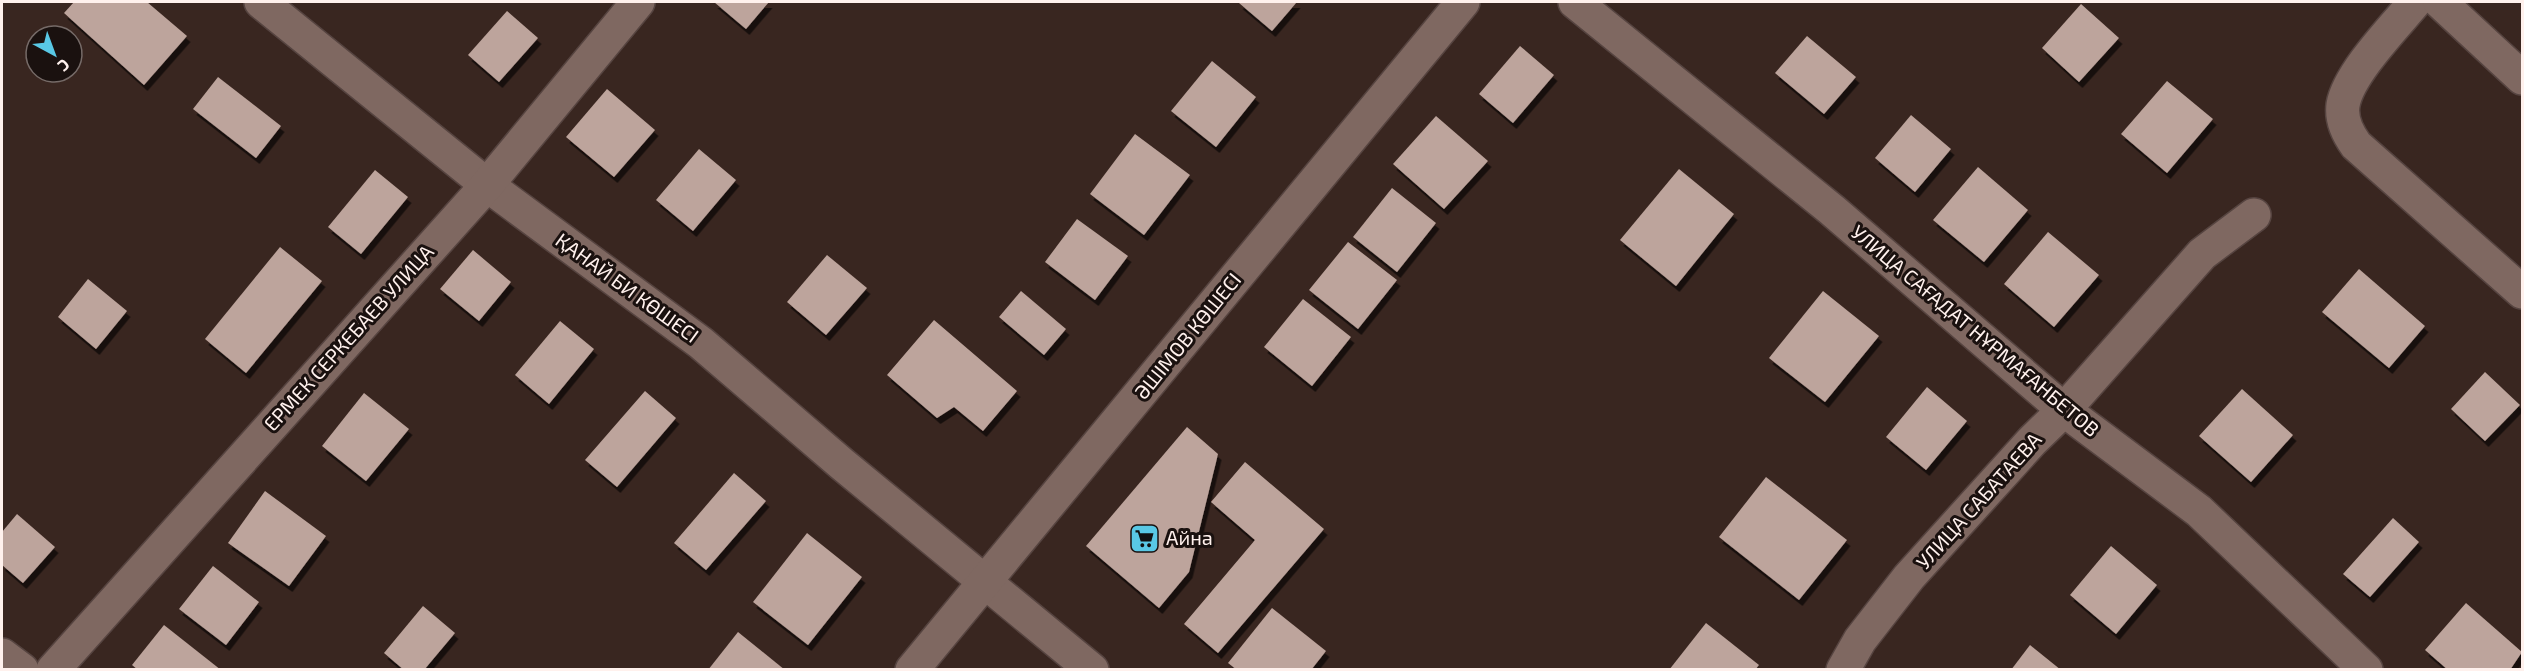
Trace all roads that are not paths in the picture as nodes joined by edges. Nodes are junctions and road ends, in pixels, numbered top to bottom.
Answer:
1 (261, 2) edge
2 (638, 2) edge
3 (1463, 2) edge
4 (1575, 2) edge
5 (2415, 2) edge
6 (2440, 2) edge
7 (2523, 78) edge
8 (487, 185) junction
9 (2254, 215) dead end
10 (2523, 292) edge
11 (2064, 410) junction
12 (987, 581) junction
13 (2, 655) edge
14 (21, 669) edge
15 (53, 669) edge
16 (912, 669) edge
17 (1092, 669) edge
18 (1843, 669) edge
19 (2366, 669) edge

1 - 8 street, ҚАНАЙ БИ КӨШЕСІ
2 - 8 street, ЕРМЕК СЕРКЕБАЕВ УЛИЦА
3 - 12 street, ӘШІМОВ КӨШЕСІ
4 - 11 street, УЛИЦА САҒАДАТ НҰРМАҒАНБЕТОВ
5 - 10 street
6 - 7 street
8 - 12 street, ҚАНАЙ БИ КӨШЕСІ
8 - 15 street, ЕРМЕК СЕРКЕБАЕВ УЛИЦА
9 - 11 street, УЛИЦА САБАТАЕВА
11 - 18 street, УЛИЦА САБАТАЕВА
11 - 19 street, УЛИЦА САҒАДАТ НҰРМАҒАНБЕТОВ
12 - 16 street, ӘШІМОВ КӨШЕСІ
12 - 17 street, ҚАНАЙ БИ КӨШЕСІ
13 - 14 street

